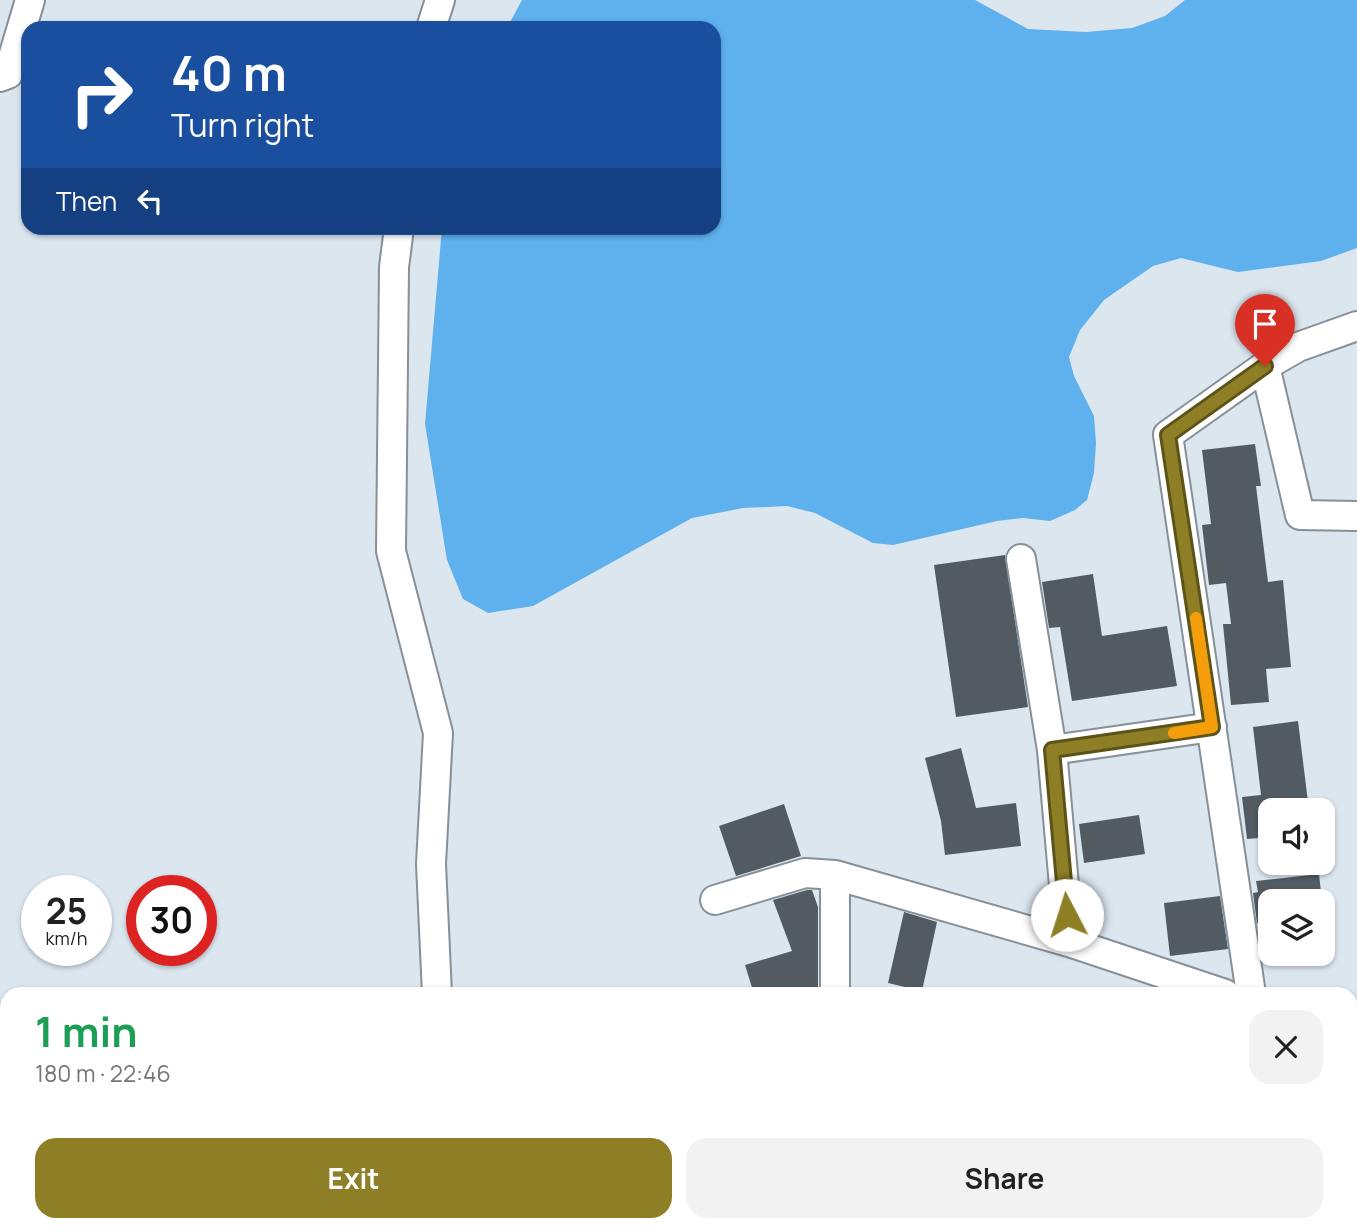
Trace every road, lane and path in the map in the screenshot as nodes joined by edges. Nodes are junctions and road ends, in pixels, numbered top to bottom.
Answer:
1 (30, 0) edge
2 (440, 0) edge
3 (24, 21) edge
4 (433, 21) edge
5 (21, 30) edge
6 (0, 77) edge
7 (398, 235) edge
8 (1357, 326) edge
9 (1298, 347) junction
10 (1357, 348) edge
11 (1265, 366) junction
12 (1357, 516) edge
13 (1021, 559) dead end
14 (1212, 727) junction
15 (1052, 750) junction
16 (835, 875) junction
17 (715, 900) dead end
18 (1069, 942) junction
19 (436, 987) edge
20 (835, 987) edge
21 (1204, 987) edge
22 (1250, 987) edge

1 - 3 street
2 - 4 street
5 - 6 street
7 - 19 street
8 - 9 street
9 - 10 street
9 - 11 street
11 - 12 street
11 - 14 street
13 - 15 street
14 - 15 street
14 - 22 street
15 - 18 street
16 - 17 street
16 - 18 street
16 - 20 street
18 - 21 street

